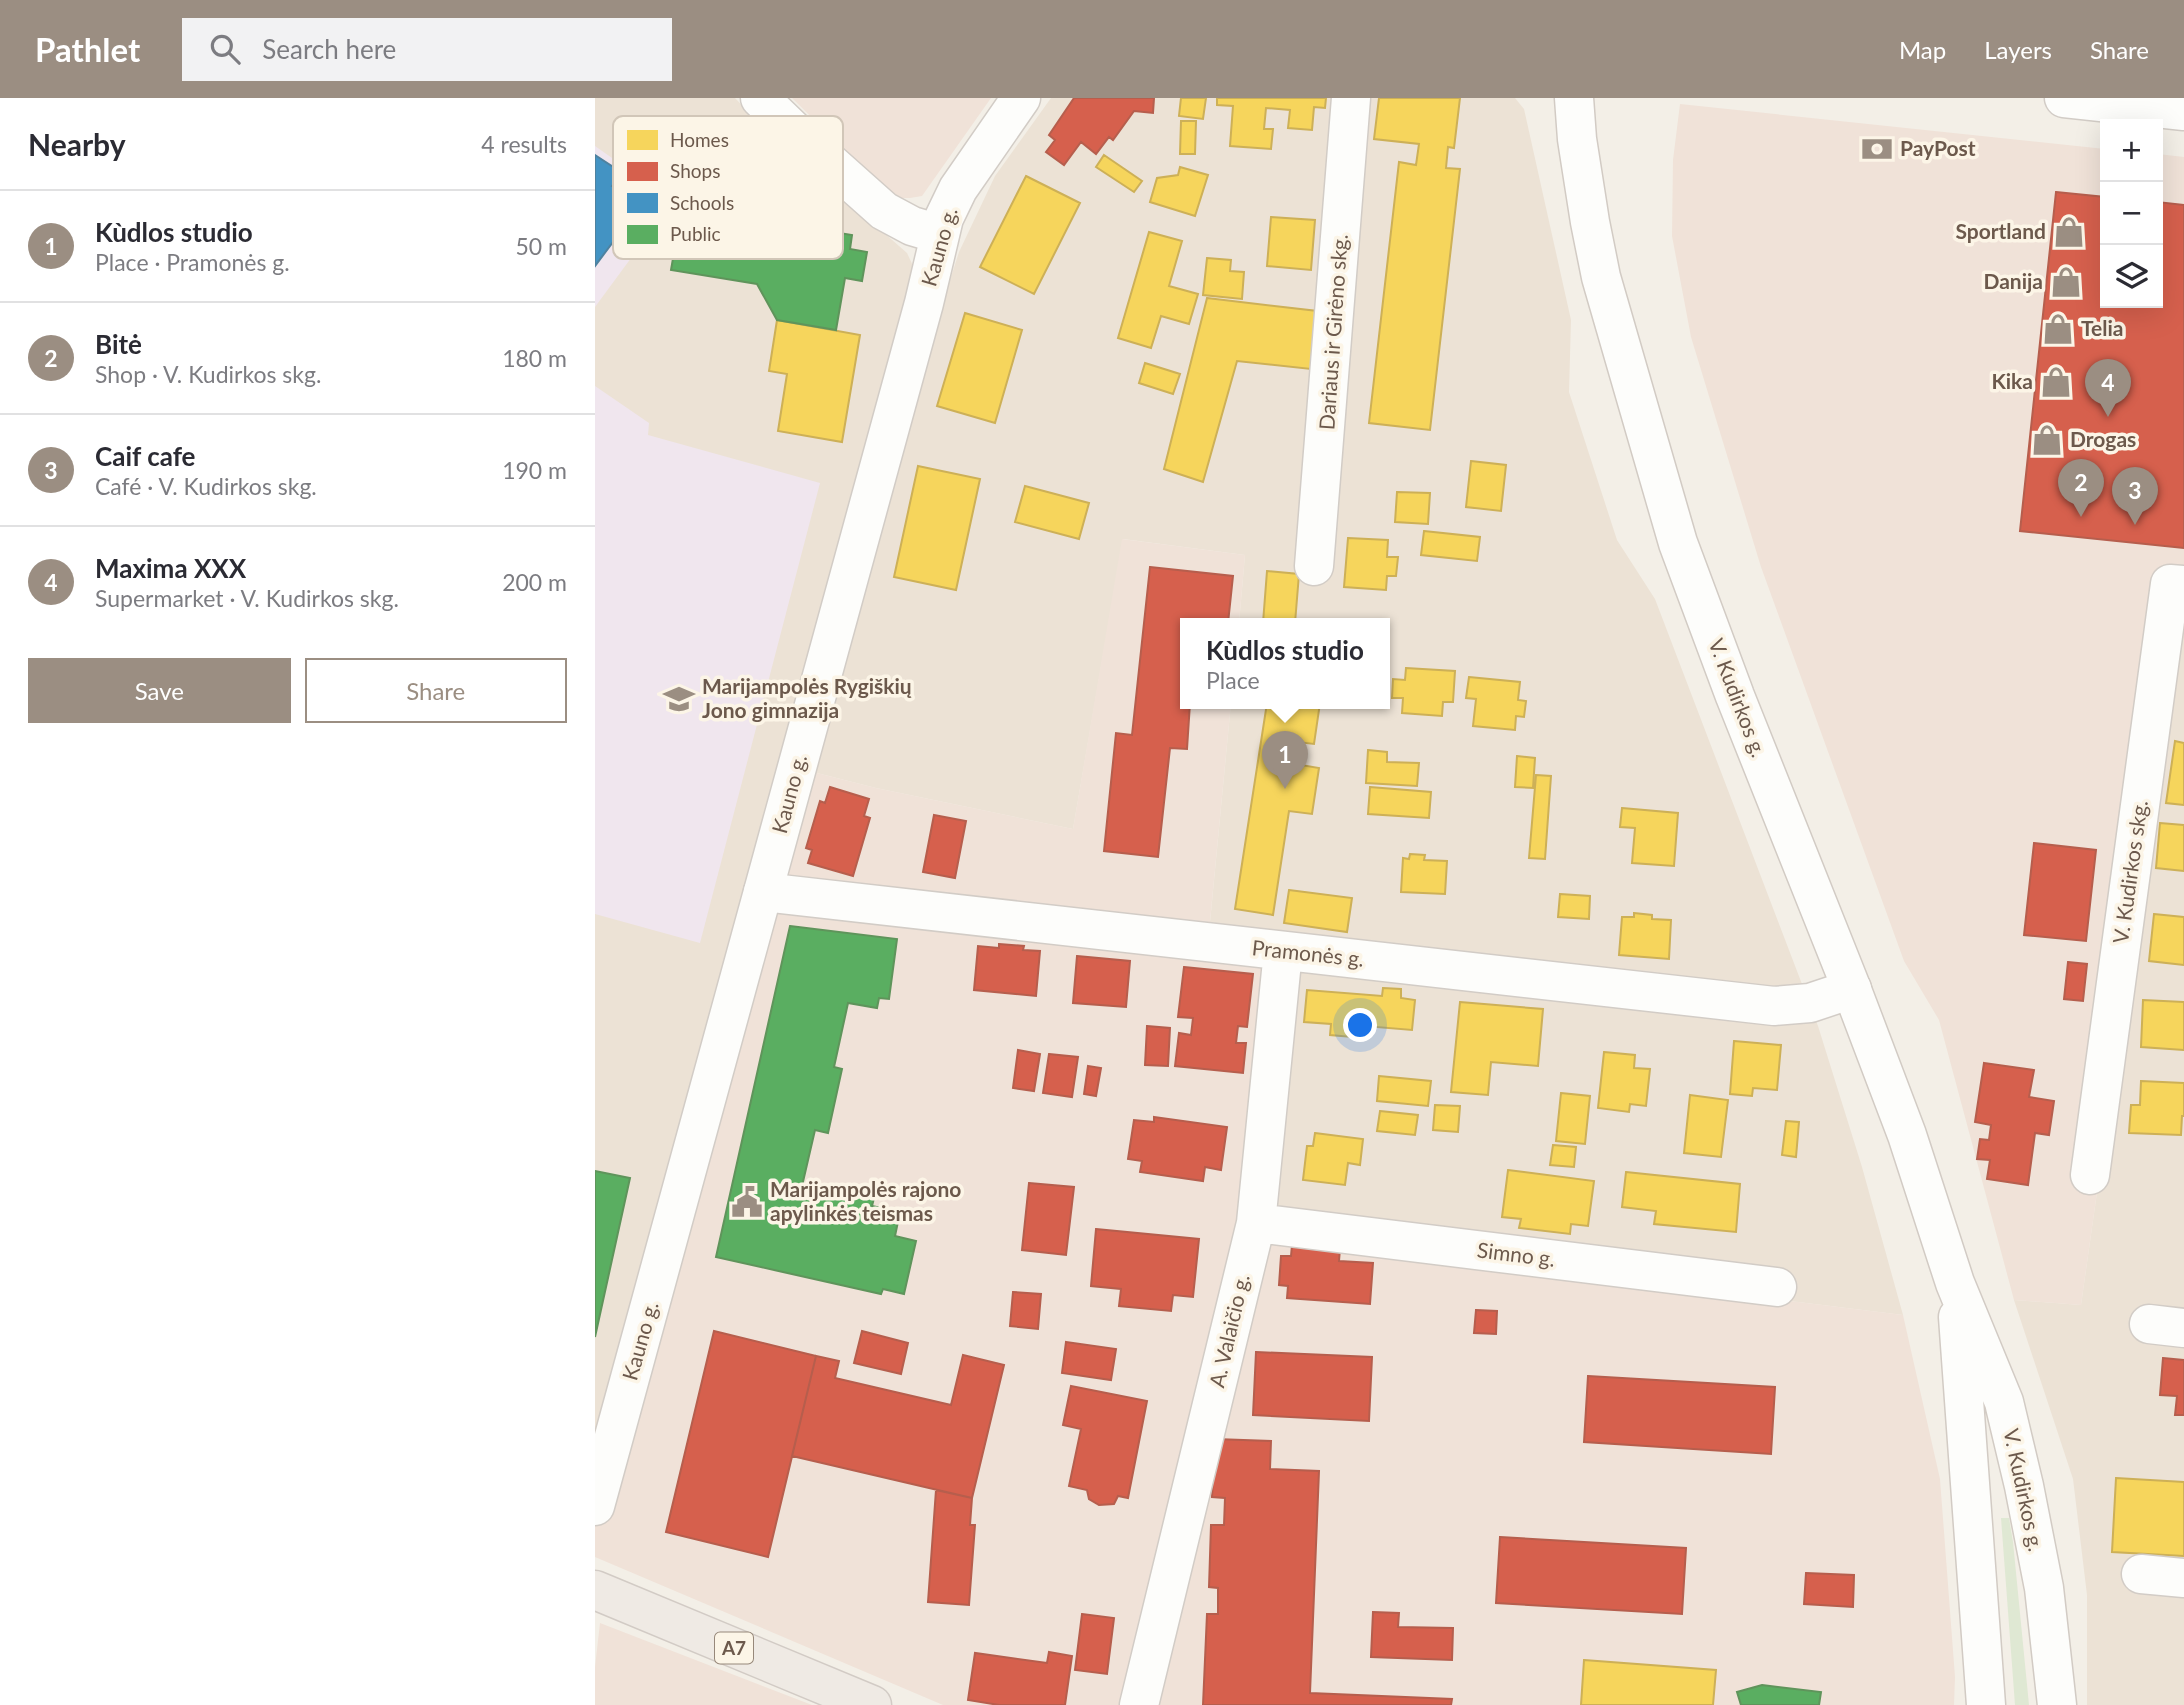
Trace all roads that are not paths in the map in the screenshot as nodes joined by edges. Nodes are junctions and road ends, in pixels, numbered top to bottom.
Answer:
1 (760, 98) edge
2 (1021, 98) edge
3 (1351, 98) edge
4 (1574, 98) edge
5 (2064, 98) edge
6 (2184, 111) edge
7 (779, 116) edge
8 (843, 174) edge
9 (939, 234) junction
10 (1314, 566) dead end
11 (2184, 585) edge
12 (763, 892) junction
13 (1283, 951) junction
14 (1852, 989) junction
15 (2090, 1175) dead end
16 (1256, 1223) junction
17 (1955, 1283) junction
18 (1777, 1287) dead end
19 (595, 1506) edge
20 (2141, 1574) dead end
21 (2184, 1577) edge
22 (595, 1590) edge
23 (1982, 1697) edge
24 (872, 1705) edge
25 (1139, 1705) edge
26 (2057, 1705) edge

1 - 7 street
2 - 9 street, Kauno g.
3 - 10 street, Dariaus ir Girėno skg.
4 - 14 street, V. Kudirkos g.
5 - 6 street
8 - 9 street
9 - 12 street, Kauno g.
11 - 15 street, V. Kudirkos skg.
12 - 13 street, Pramonės g.
12 - 19 street, Kauno g.
13 - 14 street, Pramonės g.
13 - 16 street, A. Valaičio g.
14 - 17 street, V. Kudirkos g.
16 - 18 street, Simno g.
16 - 25 street, A. Valaičio g.
17 - 23 street, V. Kudirkos g.
17 - 26 street, V. Kudirkos g.
20 - 21 street
22 - 24 highway, A7

